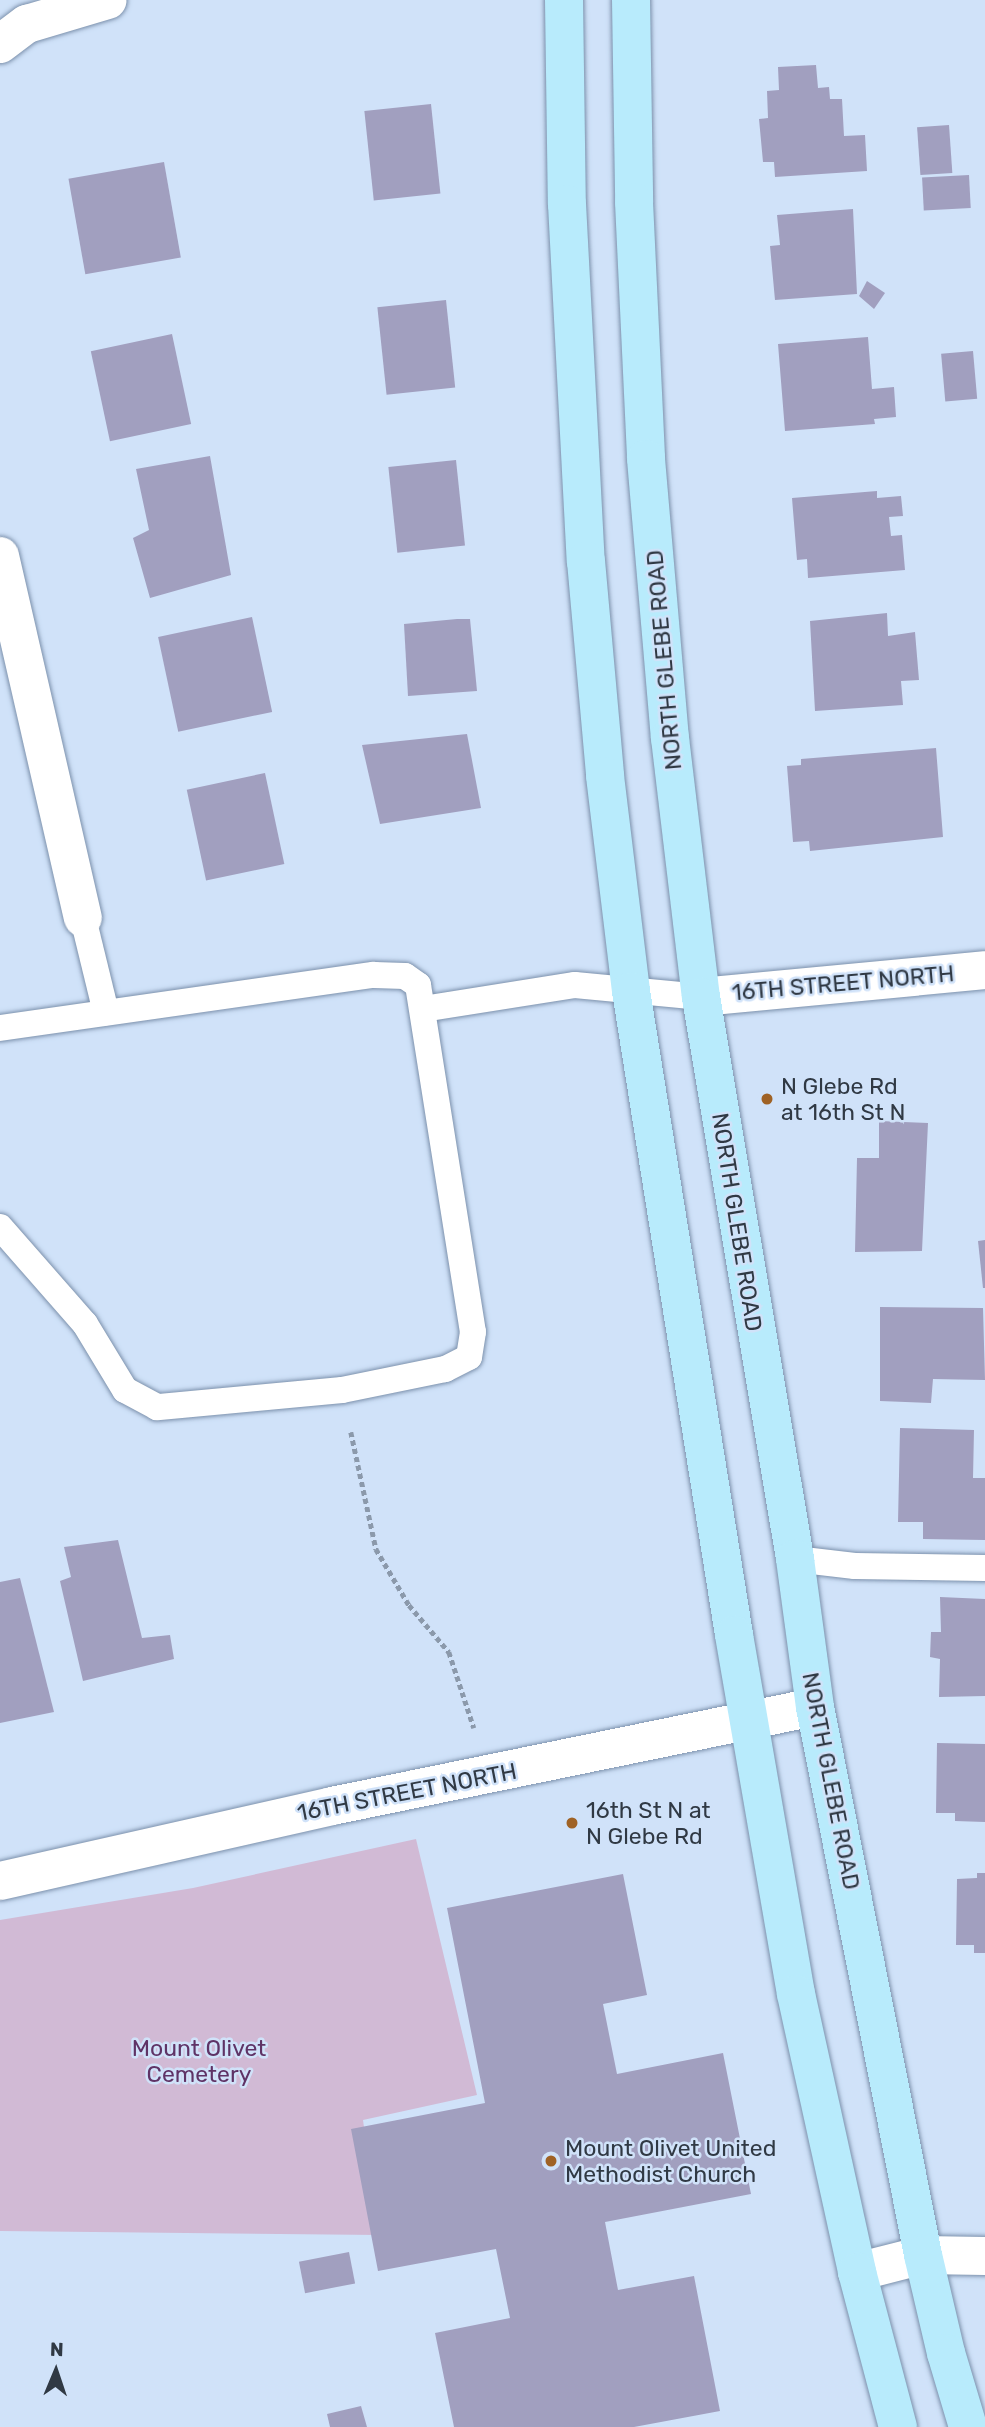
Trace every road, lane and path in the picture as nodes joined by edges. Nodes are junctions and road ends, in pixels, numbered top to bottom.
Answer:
1 (108, 0) edge
2 (564, 0) edge
3 (631, 0) edge
4 (0, 44) edge
5 (0, 556) edge
6 (83, 918) joint
7 (985, 970) edge
8 (631, 991) junction
9 (701, 997) junction
10 (423, 1009) junction
11 (106, 1012) junction
12 (0, 1028) edge
13 (0, 1227) edge
14 (342, 1390) junction
15 (794, 1559) junction
16 (985, 1568) edge
17 (815, 1707) junction
18 (749, 1721) junction
19 (485, 1777) junction
20 (0, 1881) edge
21 (923, 2255) junction
22 (985, 2256) edge
23 (857, 2272) junction
24 (898, 2427) edge
25 (968, 2427) edge

1 - 4 street
2 - 8 main road
3 - 9 main road, NORTH GLEBE ROAD
5 - 6 street
6 - 11 lane
7 - 9 street, 16TH STREET NORTH
8 - 9 lane
8 - 10 lane
8 - 18 main road
9 - 15 main road, NORTH GLEBE ROAD
10 - 11 lane
10 - 14 lane
11 - 12 lane
13 - 14 lane
14 - 19 path
15 - 16 lane
15 - 17 main road, NORTH GLEBE ROAD
17 - 18 street, 16TH STREET NORTH
17 - 21 main road, NORTH GLEBE ROAD
18 - 19 street, 16TH STREET NORTH
18 - 23 main road
19 - 20 street, 16TH STREET NORTH
21 - 22 street
21 - 23 street
21 - 25 main road, NORTH GLEBE ROAD
23 - 24 main road

